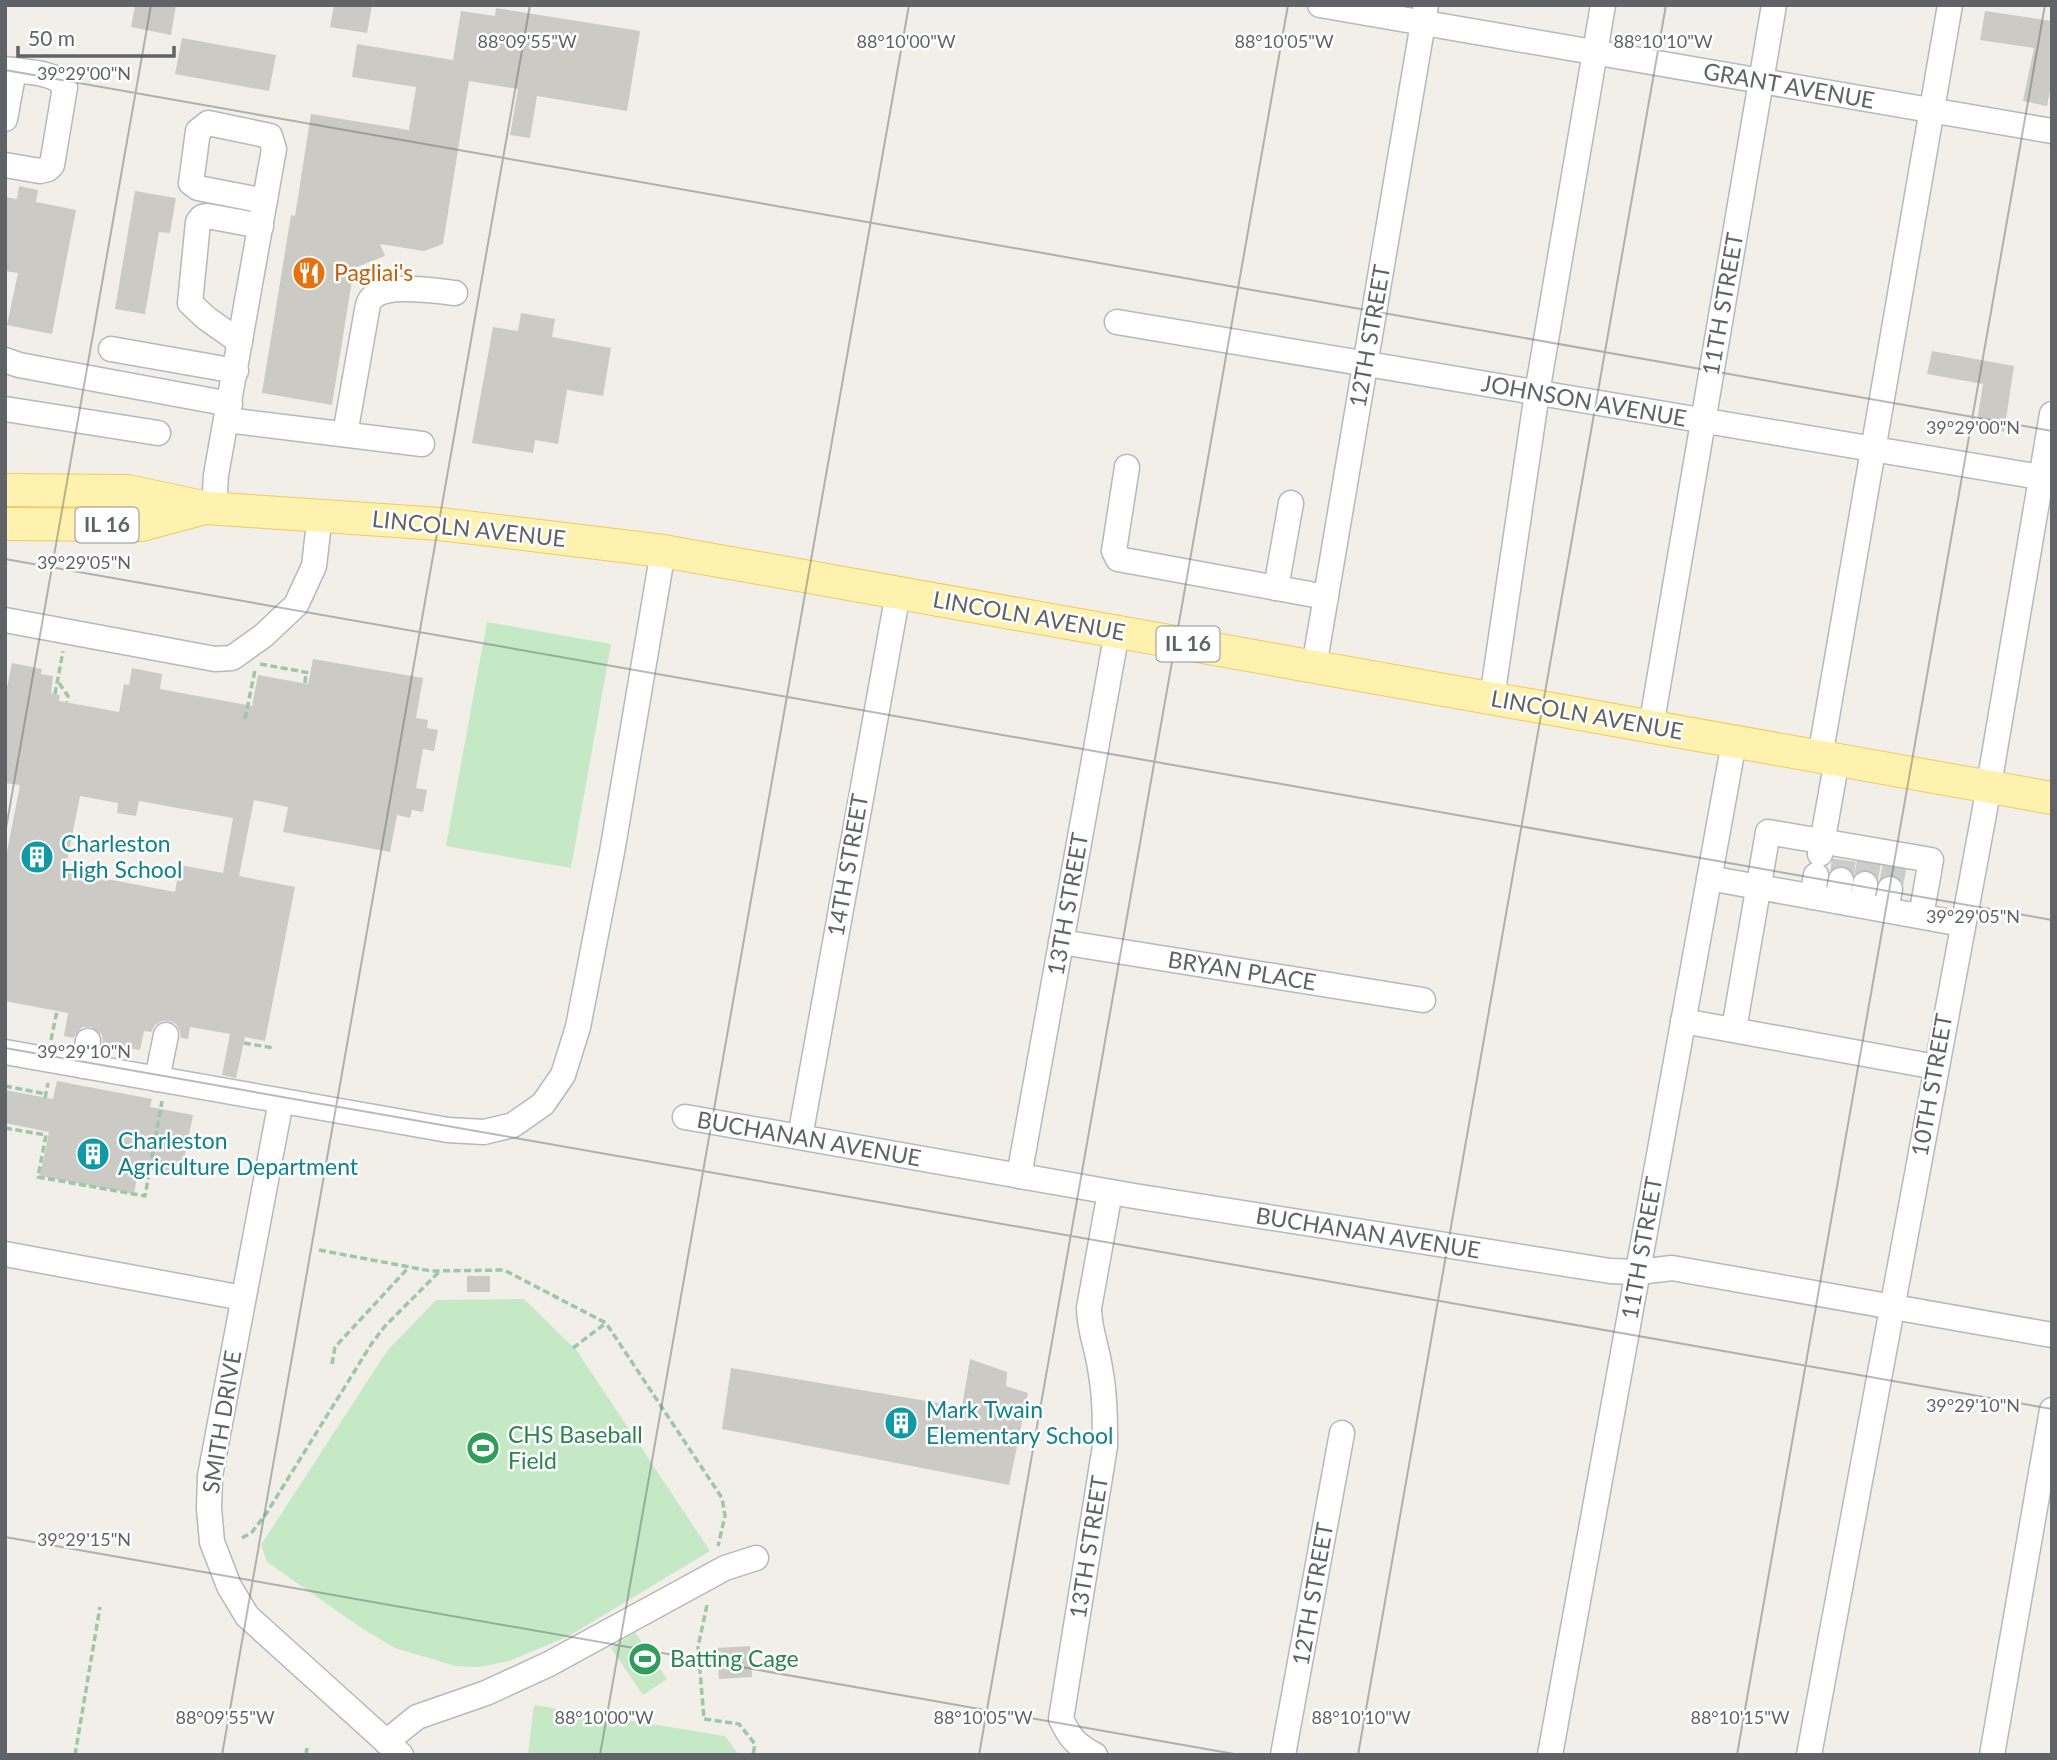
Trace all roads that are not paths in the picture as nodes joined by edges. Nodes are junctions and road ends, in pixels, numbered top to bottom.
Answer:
1 (1320, 5) edge
2 (1603, 5) edge
3 (1774, 5) edge
4 (1950, 5) edge
5 (1425, 14) edge
6 (1595, 53) junction
7 (10, 69) edge
8 (1761, 82) junction
9 (1933, 111) junction
10 (5, 120) edge
11 (2052, 131) edge
12 (5, 165) edge
13 (265, 201) dead end
14 (261, 226) junction
15 (455, 293) dead end
16 (1117, 322) dead end
17 (240, 342) junction
18 (111, 349) dead end
19 (5, 360) edge
20 (1365, 364) junction
21 (236, 371) junction
22 (1537, 393) junction
23 (5, 409) edge
24 (228, 412) junction
25 (2052, 414) edge
26 (1703, 421) junction
27 (158, 433) dead end
28 (345, 434) junction
29 (422, 444) dead end
30 (1873, 449) junction
31 (1127, 467) dead end
32 (2046, 478) edge
33 (5, 490) edge
34 (1291, 503) dead end
35 (211, 508) junction
36 (320, 514) junction
37 (5, 524) edge
38 (663, 551) junction
39 (1276, 588) junction
40 (898, 593) junction
41 (1326, 597) junction
42 (5, 620) edge
43 (1117, 632) junction
44 (1314, 667) junction
45 (1492, 698) junction
46 (1651, 727) junction
47 (1734, 741) junction
48 (1828, 759) junction
49 (1988, 787) junction
50 (2052, 799) edge
51 (1842, 871) junction
52 (1709, 878) junction
53 (1892, 880) junction
54 (1759, 887) junction
55 (1921, 916) junction
56 (1962, 924) junction
57 (1061, 942) junction
58 (1423, 1000) dead end
59 (1683, 1021) junction
60 (1734, 1029) junction
61 (166, 1035) dead end
62 (88, 1041) dead end
63 (5, 1052) edge
64 (84, 1066) junction
65 (1936, 1067) junction
66 (160, 1086) junction
67 (281, 1101) junction
68 (685, 1117) dead end
69 (800, 1137) junction
70 (1019, 1175) junction
71 (1110, 1192) junction
72 (5, 1254) edge
73 (1639, 1272) junction
74 (243, 1298) junction
75 (1892, 1306) junction
76 (2052, 1335) edge
77 (2052, 1410) edge
78 (1342, 1433) dead end
79 (756, 1558) dead end
80 (394, 1748) edge
81 (1095, 1755) edge
82 (1283, 1755) edge
83 (1550, 1755) edge
84 (1809, 1755) edge
85 (1992, 1755) edge

1 - 5 street, GRANT AVENUE
2 - 6 street
3 - 8 street, 11TH STREET
4 - 9 street
5 - 6 street, GRANT AVENUE
5 - 20 street, 12TH STREET
6 - 8 street, GRANT AVENUE
6 - 22 street
7 - 10 street
7 - 12 street
8 - 9 street, GRANT AVENUE
8 - 26 street, 11TH STREET
9 - 11 street, GRANT AVENUE
9 - 30 street
13 - 14 street
14 - 17 street
14 - 17 street
15 - 28 street
16 - 20 street, JOHNSON AVENUE
17 - 21 street
18 - 21 street
19 - 24 street
20 - 22 street, JOHNSON AVENUE
20 - 41 street, 12TH STREET
21 - 24 street
22 - 26 street, JOHNSON AVENUE
22 - 45 street
23 - 27 street
24 - 28 street
24 - 35 street
25 - 32 street, 10TH STREET
26 - 30 street, JOHNSON AVENUE
26 - 46 street, 11TH STREET
28 - 29 street
30 - 32 street, JOHNSON AVENUE
30 - 48 street
31 - 39 street
32 - 49 street, 10TH STREET
33 - 35 main road, LINCOLN AVENUE / IL 16
34 - 39 street
35 - 36 main road, LINCOLN AVENUE / IL 16
35 - 37 main road, LINCOLN AVENUE / IL 16
36 - 38 main road, LINCOLN AVENUE / IL 16
36 - 42 street
38 - 40 main road, LINCOLN AVENUE / IL 16
38 - 67 street
39 - 41 street
40 - 43 main road, LINCOLN AVENUE / IL 16
40 - 69 street, 14TH STREET
41 - 44 street, 12TH STREET
43 - 44 main road, LINCOLN AVENUE / IL 16
43 - 57 street, 13TH STREET
44 - 45 main road, LINCOLN AVENUE / IL 16
45 - 46 main road, LINCOLN AVENUE / IL 16
46 - 47 main road, LINCOLN AVENUE / IL 16
47 - 48 main road, LINCOLN AVENUE / IL 16
47 - 52 street, 11TH STREET
48 - 49 main road, LINCOLN AVENUE / IL 16
48 - 51 street
49 - 50 main road, LINCOLN AVENUE / IL 16
49 - 56 street, 10TH STREET
51 - 53 street
51 - 53 street
51 - 54 street
51 - 54 street
52 - 54 street
52 - 59 street, 11TH STREET
53 - 55 street
53 - 55 street
54 - 60 street
55 - 56 street
56 - 65 street, 10TH STREET
57 - 58 street, BRYAN PLACE
57 - 70 street, 13TH STREET
59 - 60 street
59 - 73 street, 11TH STREET
60 - 65 street
61 - 66 street
62 - 64 street
63 - 64 street
64 - 66 street
65 - 75 street, 10TH STREET
66 - 67 street
67 - 74 street, SMITH DRIVE
68 - 69 street, BUCHANAN AVENUE
69 - 70 street, BUCHANAN AVENUE
70 - 71 street, BUCHANAN AVENUE
71 - 73 street, BUCHANAN AVENUE
71 - 81 street, 13TH STREET
72 - 74 street
73 - 75 street, BUCHANAN AVENUE
73 - 83 street, 11TH STREET
74 - 80 street, SMITH DRIVE
75 - 76 street, BUCHANAN AVENUE
75 - 84 street, 10TH STREET
77 - 85 street
78 - 82 street, 12TH STREET
79 - 80 street

